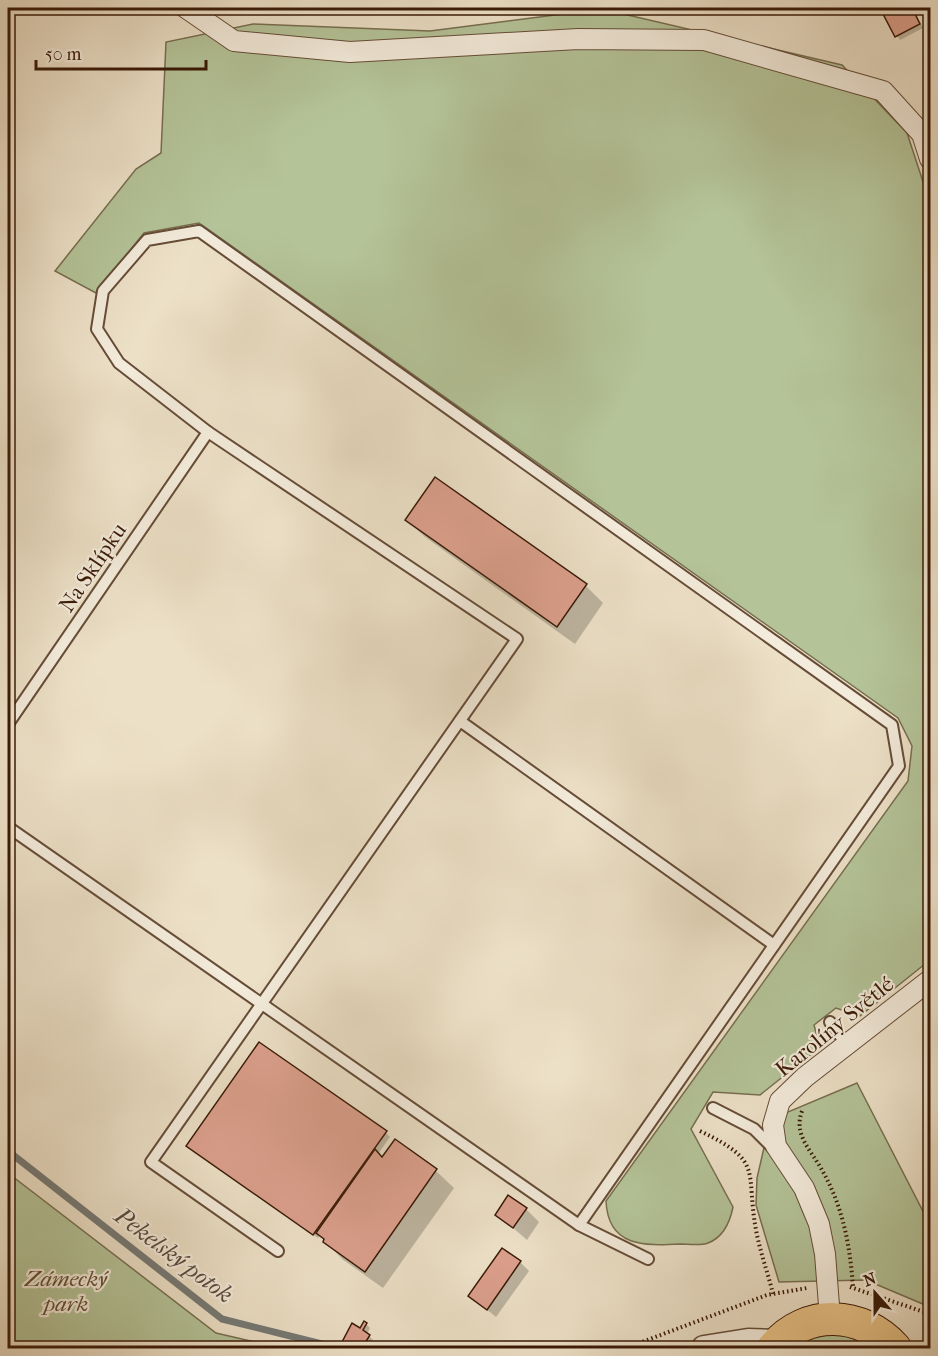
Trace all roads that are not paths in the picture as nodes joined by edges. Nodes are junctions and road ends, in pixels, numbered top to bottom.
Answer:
1 (186, 8) edge
2 (930, 159) edge
3 (208, 432) junction
4 (460, 721) junction
5 (8, 724) edge
6 (8, 827) edge
7 (774, 945) junction
8 (930, 980) edge
9 (262, 1004) junction
10 (830, 1022) dead end
11 (847, 1045) junction
12 (713, 1108) dead end
13 (788, 1163) junction
14 (579, 1225) junction
15 (278, 1251) dead end
16 (648, 1259) dead end
17 (830, 1318) junction
18 (776, 1345) edge
19 (704, 1348) edge
20 (895, 1348) edge

1 - 2 street
3 - 4 lane
3 - 5 lane, Na Sklípku
3 - 7 lane
4 - 7 lane
4 - 9 lane
6 - 9 lane
7 - 14 lane
8 - 11 street, Karolíny Světlé
9 - 14 lane
9 - 15 lane
10 - 11 lane
11 - 13 street, Karolíny Světlé
12 - 13 lane
13 - 17 street, Karolíny Světlé
14 - 16 lane
17 - 18 main road
17 - 20 main road
18 - 19 street

